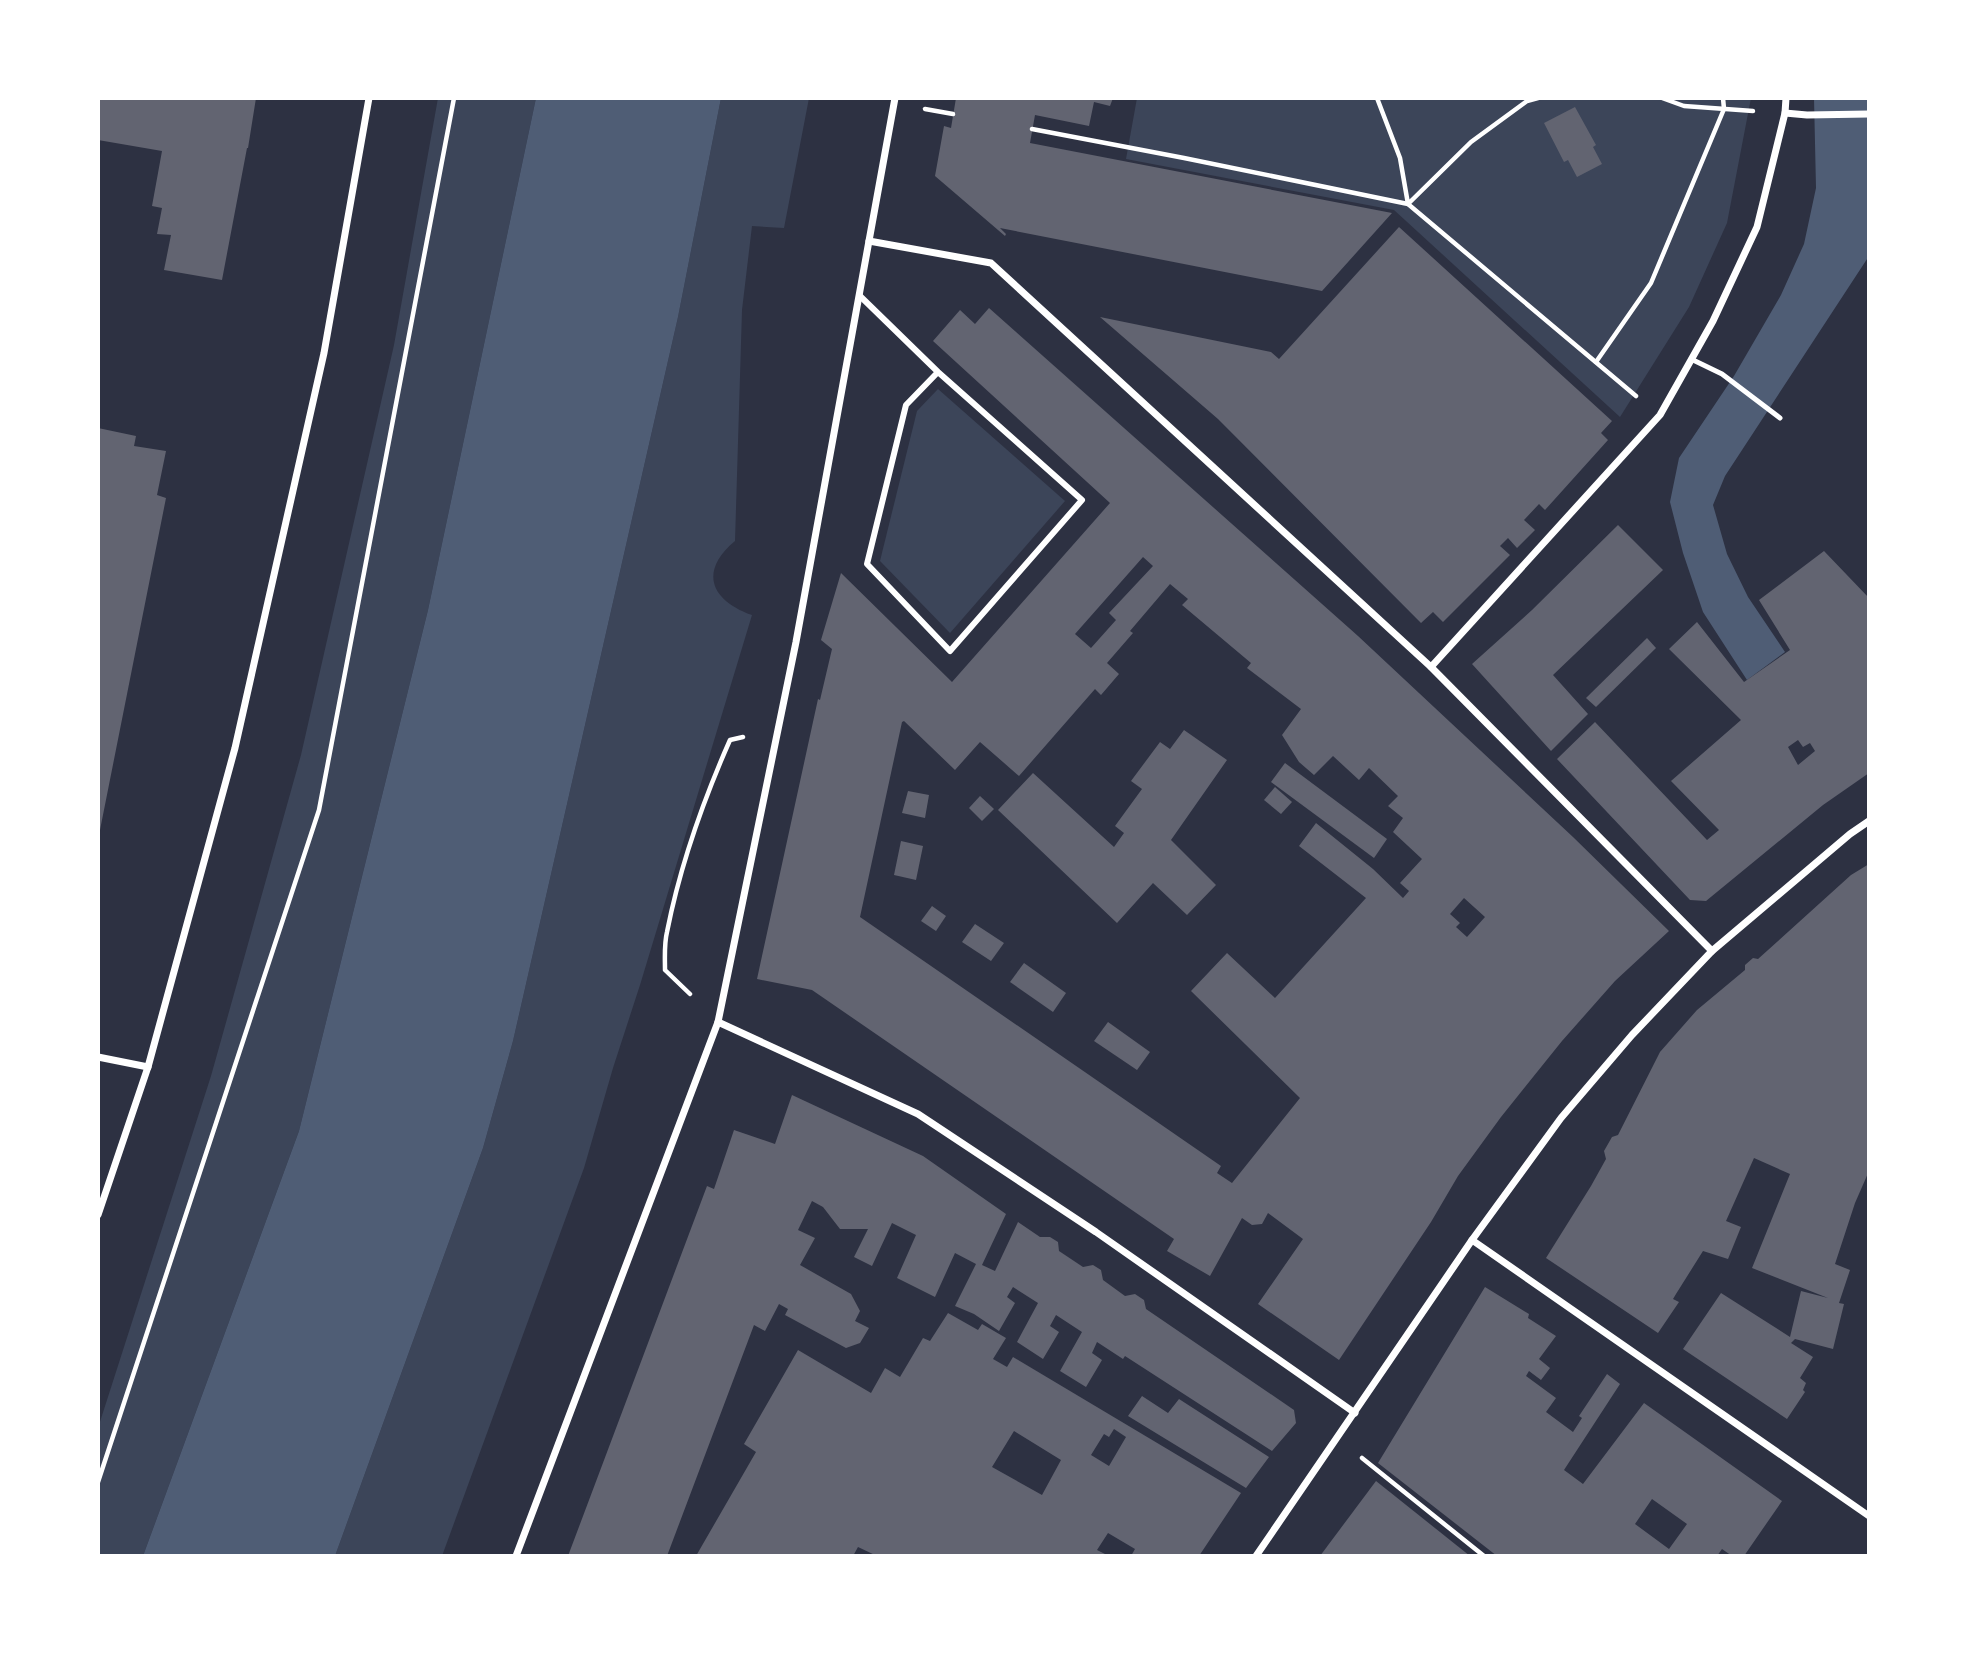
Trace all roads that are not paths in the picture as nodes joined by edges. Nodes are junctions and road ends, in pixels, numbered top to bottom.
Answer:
1 (369, 98) edge
2 (895, 98) edge
3 (1786, 98) edge
4 (1785, 113) junction
5 (1869, 114) edge
6 (869, 241) junction
7 (860, 296) junction
8 (1691, 359) junction
9 (938, 372) junction
10 (1780, 418) dead end
11 (1431, 667) junction
12 (1869, 821) edge
13 (1712, 951) junction
14 (718, 1022) junction
15 (98, 1057) edge
16 (148, 1067) junction
17 (98, 1215) edge
18 (1472, 1240) junction
19 (1355, 1413) junction
20 (1869, 1516) edge
21 (516, 1556) edge
22 (1256, 1556) edge

1 - 16 street
2 - 6 street
3 - 4 street
4 - 5 street
4 - 8 street
6 - 7 street
6 - 11 street
7 - 9 street
7 - 14 street
8 - 10 lane
8 - 11 street
9 - 9 street
11 - 13 street
12 - 13 street
13 - 18 street
14 - 19 street
14 - 21 street
15 - 16 street
16 - 17 street
18 - 19 street
18 - 20 street
19 - 22 street

